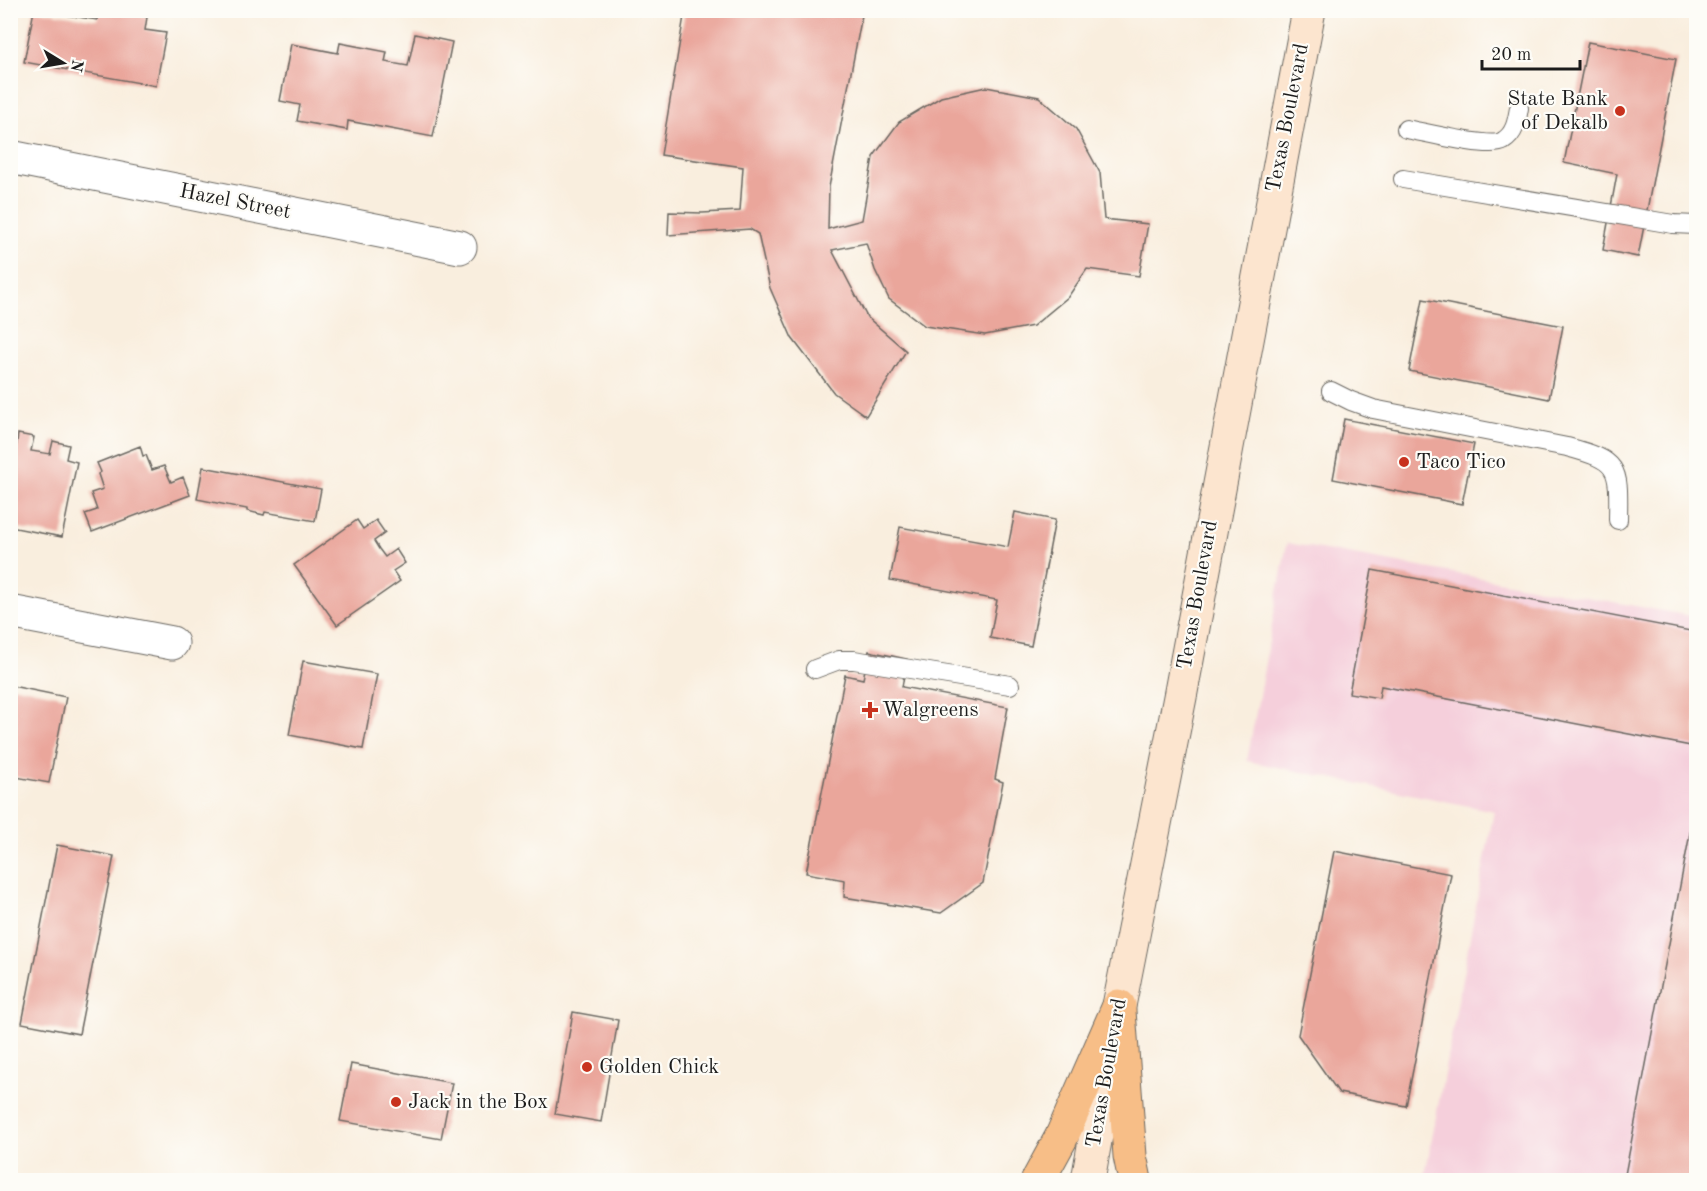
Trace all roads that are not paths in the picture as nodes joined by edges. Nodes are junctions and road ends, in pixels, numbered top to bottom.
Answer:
1 (1309, 10) edge
2 (1519, 108) dead end
3 (1406, 129) dead end
4 (10, 157) edge
5 (1403, 179) dead end
6 (1696, 225) edge
7 (460, 247) dead end
8 (1331, 391) dead end
9 (1618, 520) dead end
10 (10, 612) edge
11 (172, 643) dead end
12 (815, 669) dead end
13 (1010, 685) dead end
14 (1119, 1006) junction
15 (1038, 1180) edge
16 (1088, 1180) edge
17 (1135, 1180) edge

1 - 14 main road, Texas Boulevard
2 - 3 lane
4 - 7 street, Hazel Street
5 - 6 lane
8 - 9 lane
10 - 11 street
12 - 13 lane
14 - 15 main road
14 - 16 main road, Texas Boulevard
14 - 17 main road

